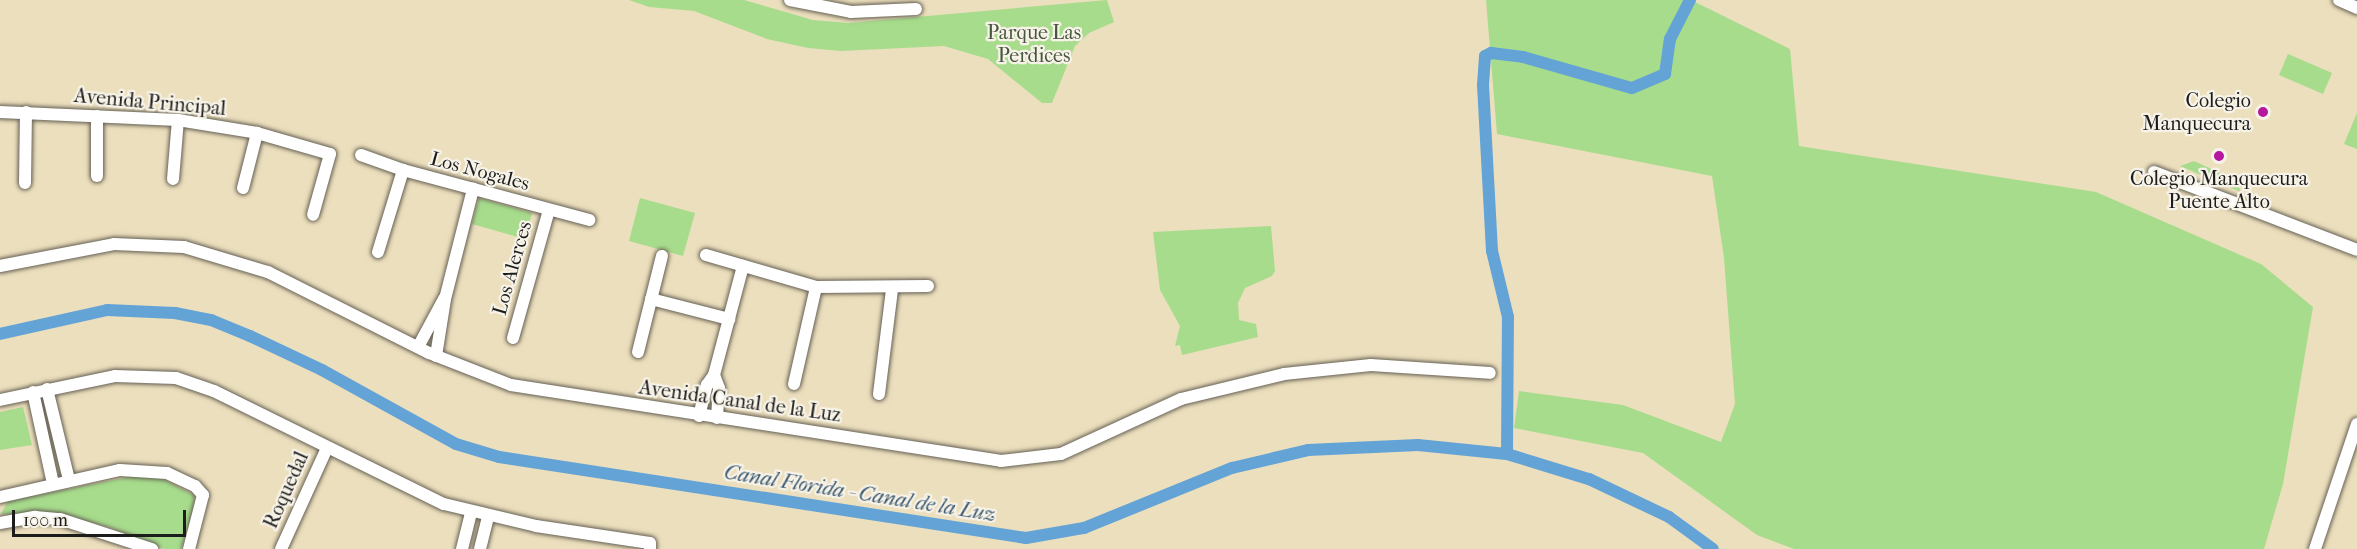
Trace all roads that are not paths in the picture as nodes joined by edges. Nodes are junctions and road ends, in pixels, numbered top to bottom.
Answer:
1 (790, 0) edge
2 (873, 6) edge
3 (916, 9) dead end
4 (0, 112) edge
5 (26, 112) junction
6 (97, 116) junction
7 (178, 120) junction
8 (256, 133) junction
9 (361, 154) dead end
10 (403, 170) junction
11 (2154, 172) dead end
12 (97, 177) dead end
13 (173, 179) dead end
14 (26, 183) dead end
15 (243, 188) dead end
16 (473, 189) junction
17 (549, 210) junction
18 (313, 215) dead end
19 (589, 220) dead end
20 (2357, 250) edge
21 (378, 252) dead end
22 (706, 255) dead end
23 (662, 256) dead end
24 (0, 266) edge
25 (744, 266) junction
26 (928, 286) dead end
27 (816, 287) junction
28 (891, 289) junction
29 (651, 298) junction
30 (445, 299) junction
31 (729, 319) junction
32 (513, 338) dead end
33 (418, 348) junction
34 (638, 352) dead end
35 (436, 356) junction
36 (1490, 373) dead end
37 (714, 375) junction
38 (794, 384) dead end
39 (47, 389) junction
40 (33, 392) junction
41 (879, 394) dead end
42 (0, 399) edge
43 (699, 416) junction
44 (717, 418) junction
45 (2357, 424) edge
46 (327, 448) junction
47 (69, 480) junction
48 (53, 484) junction
49 (0, 496) edge
50 (471, 512) junction
51 (488, 516) junction
52 (0, 523) edge
53 (152, 549) edge
54 (189, 549) edge
55 (281, 549) edge
56 (462, 549) edge
57 (480, 549) edge
58 (650, 549) edge
59 (2314, 549) edge

1 - 2 street
2 - 3 street
4 - 5 street, Avenida Principal
5 - 6 street, Avenida Principal
5 - 14 street
6 - 7 street, Avenida Principal
6 - 12 street
7 - 8 street, Avenida Principal
7 - 13 street
8 - 15 street
8 - 18 street, Avenida Principal
9 - 10 street, Los Nogales
10 - 16 street, Los Nogales
10 - 21 street
11 - 20 street
16 - 17 street, Los Nogales
16 - 30 street
17 - 19 street, Los Nogales
17 - 32 street, Los Alerces
22 - 25 street
23 - 29 street
24 - 33 street, Avenida Canal de la Luz
25 - 27 street
25 - 31 street
26 - 28 street
27 - 28 street
27 - 38 street
28 - 41 street
29 - 31 street
29 - 34 street
30 - 33 street
30 - 35 street
31 - 37 street
33 - 35 street, Avenida Canal de la Luz
35 - 43 street, Avenida Canal de la Luz
36 - 44 street, Avenida Canal de la Luz
37 - 43 street
37 - 44 street
39 - 40 street
39 - 46 street
39 - 47 street
40 - 42 street
40 - 48 street
43 - 44 street, Avenida Canal de la Luz
45 - 59 street
46 - 50 street
46 - 55 street, Roquedal
47 - 48 street
47 - 54 street
48 - 49 street
50 - 51 street
50 - 56 street
51 - 57 street
51 - 58 street
52 - 53 street

